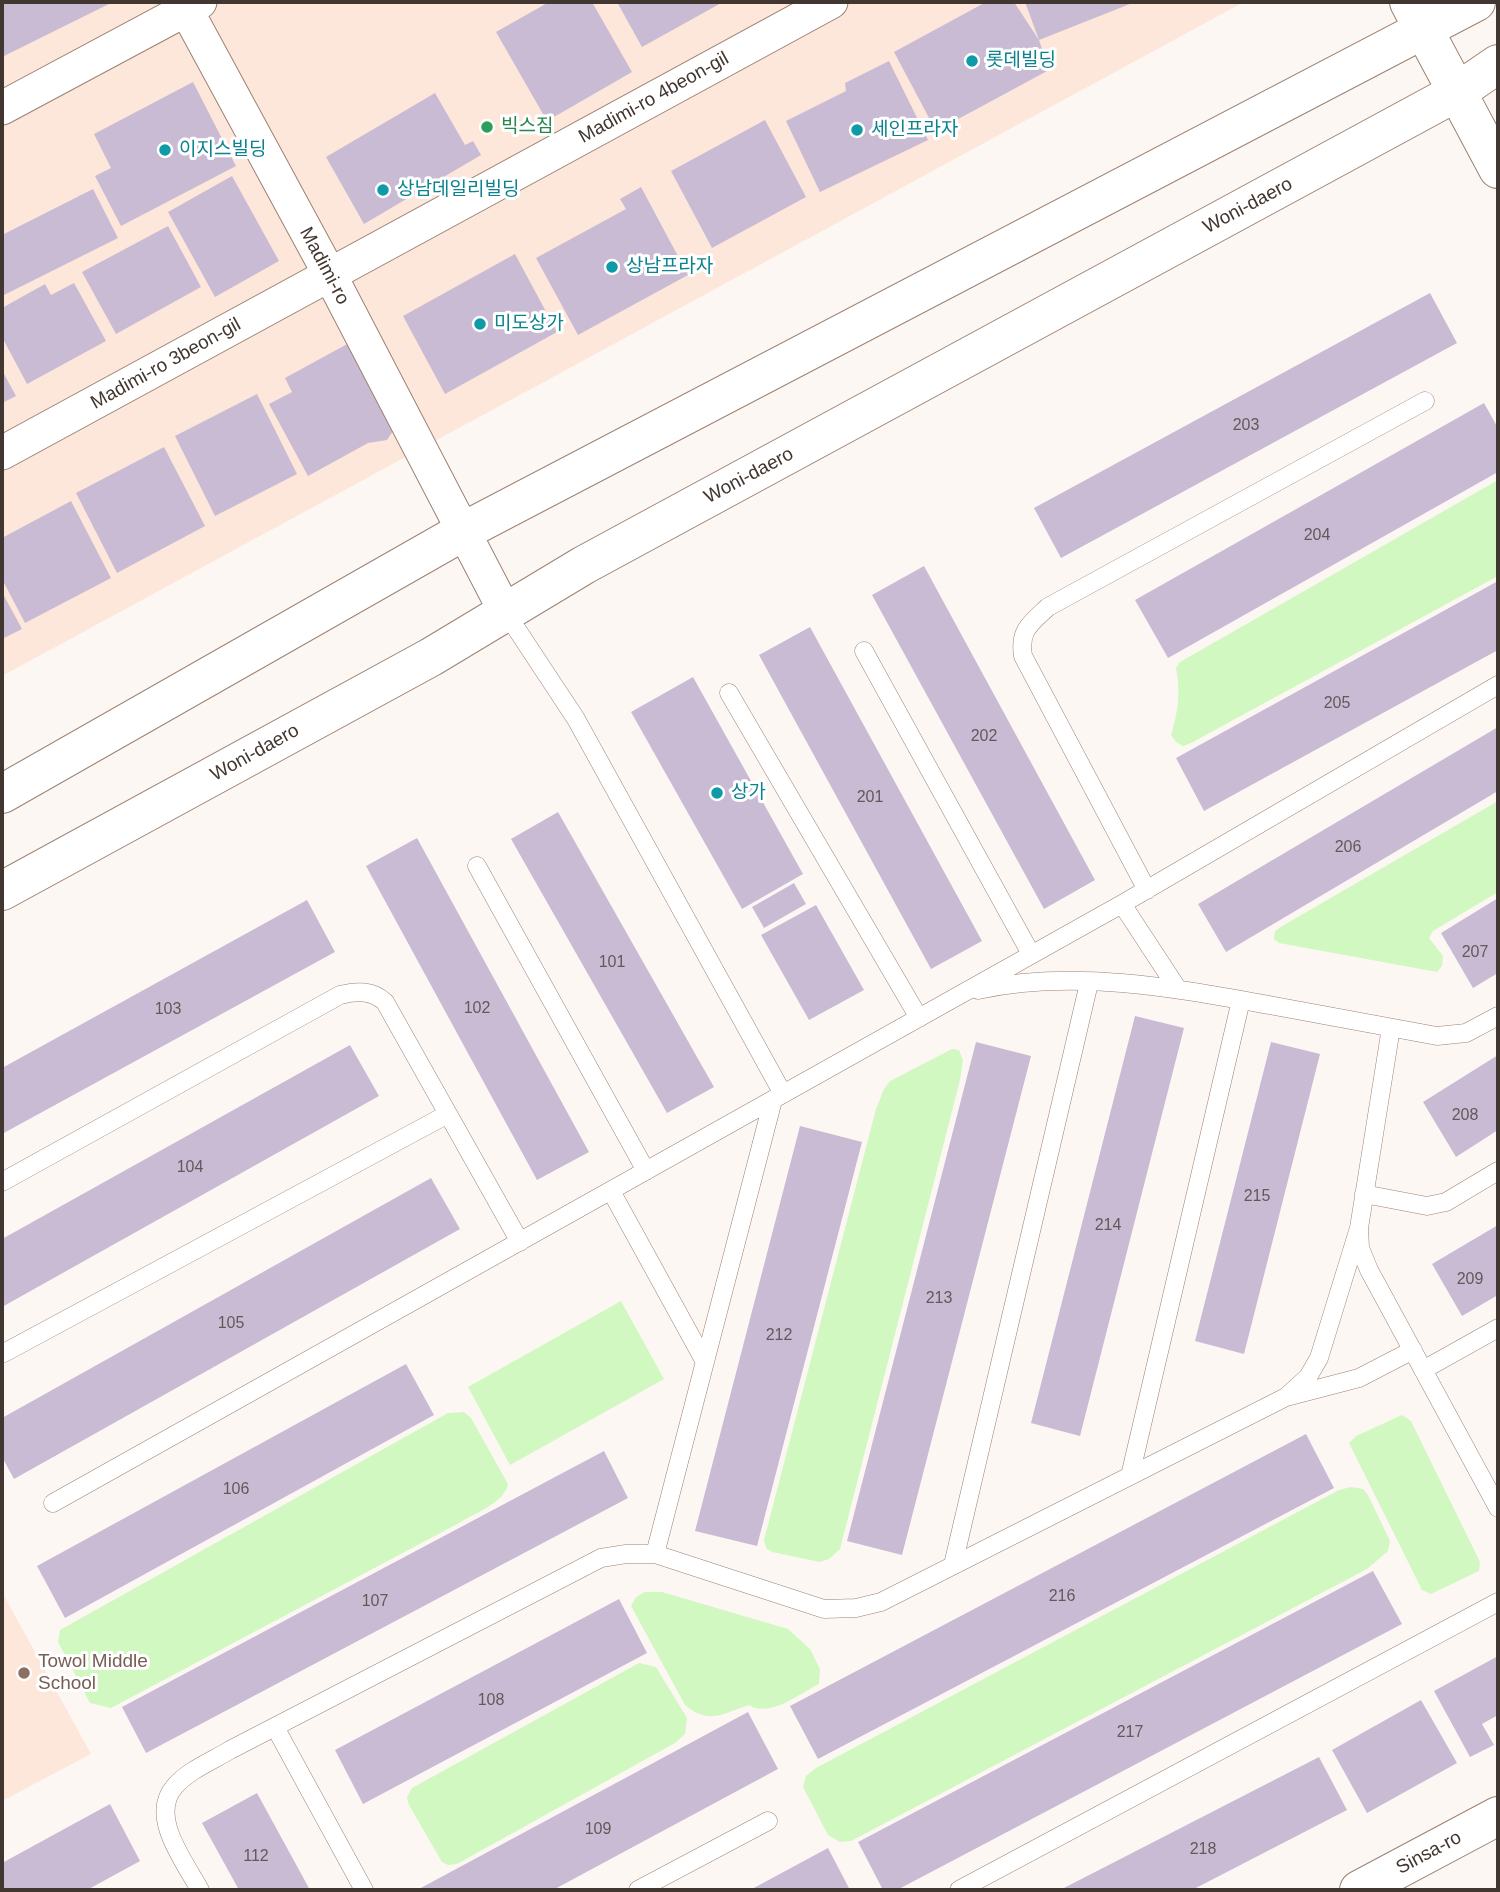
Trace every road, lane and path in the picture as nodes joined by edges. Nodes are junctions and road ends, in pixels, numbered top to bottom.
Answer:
1 (831, 2) edge
2 (1476, 2) edge
3 (1487, 2) edge
4 (189, 4) edge
5 (1498, 4) edge
6 (1416, 15) edge
7 (1498, 64) edge
8 (1457, 92) junction
9 (2, 108) edge
10 (1498, 169) edge
11 (330, 275) junction
12 (1425, 401) dead end
13 (2, 453) edge
14 (464, 531) junction
15 (506, 613) junction
16 (864, 651) dead end
17 (1498, 685) edge
18 (729, 693) dead end
19 (2, 794) edge
20 (477, 866) dead end
21 (1147, 890) junction
22 (2, 891) edge
23 (1122, 904) junction
24 (1031, 954) junction
25 (1088, 983) junction
26 (1177, 988) junction
27 (961, 994) junction
28 (1241, 1000) junction
29 (1498, 1016) edge
30 (919, 1018) junction
31 (1391, 1028) junction
32 (778, 1097) junction
33 (448, 1114) junction
34 (646, 1171) junction
35 (1498, 1171) edge
36 (2, 1182) edge
37 (611, 1191) junction
38 (1364, 1194) junction
39 (1359, 1228) junction
40 (520, 1242) junction
41 (1498, 1328) edge
42 (1413, 1350) junction
43 (2, 1354) edge
44 (705, 1362) junction
45 (1423, 1370) junction
46 (1286, 1397) junction
47 (1130, 1476) junction
48 (1495, 1496) edge
49 (53, 1503) dead end
50 (655, 1554) junction
51 (953, 1565) junction
52 (1498, 1602) edge
53 (275, 1727) junction
54 (1498, 1816) edge
55 (768, 1821) dead end
56 (193, 1888) edge
57 (363, 1890) edge
58 (638, 1890) edge
59 (959, 1890) edge
60 (1359, 1890) edge

1 - 11 street, Madimi-ro 4beon-gil
2 - 6 main road
3 - 5 main road
4 - 9 street
4 - 11 street, Madimi-ro
6 - 8 main road
6 - 14 main road
7 - 8 main road, Woni-daero
8 - 10 main road
8 - 15 main road, Woni-daero
11 - 13 street, Madimi-ro 3beon-gil
11 - 14 street, Madimi-ro
12 - 21 lane
14 - 15 street, Madimi-ro
14 - 19 main road
15 - 22 main road, Woni-daero
15 - 32 lane
16 - 24 lane
17 - 21 lane
18 - 30 lane
20 - 34 lane
21 - 23 lane
23 - 24 lane
23 - 26 lane
24 - 27 lane
25 - 26 lane
25 - 27 lane
25 - 51 lane
26 - 28 lane
27 - 30 lane
28 - 31 lane
28 - 47 lane
29 - 31 lane
30 - 32 lane
31 - 38 lane
32 - 34 lane
32 - 44 lane
33 - 36 lane
33 - 40 lane
33 - 43 lane
34 - 37 lane
35 - 38 lane
37 - 40 lane
37 - 44 lane
38 - 39 lane
39 - 42 lane
39 - 46 lane
40 - 49 lane
41 - 45 lane
42 - 45 lane
42 - 46 lane
44 - 50 lane
45 - 48 lane
46 - 47 lane
47 - 51 lane
50 - 51 lane
50 - 53 lane
52 - 59 lane
53 - 56 lane
53 - 57 lane
54 - 60 main road, Sinsa-ro
55 - 58 lane

